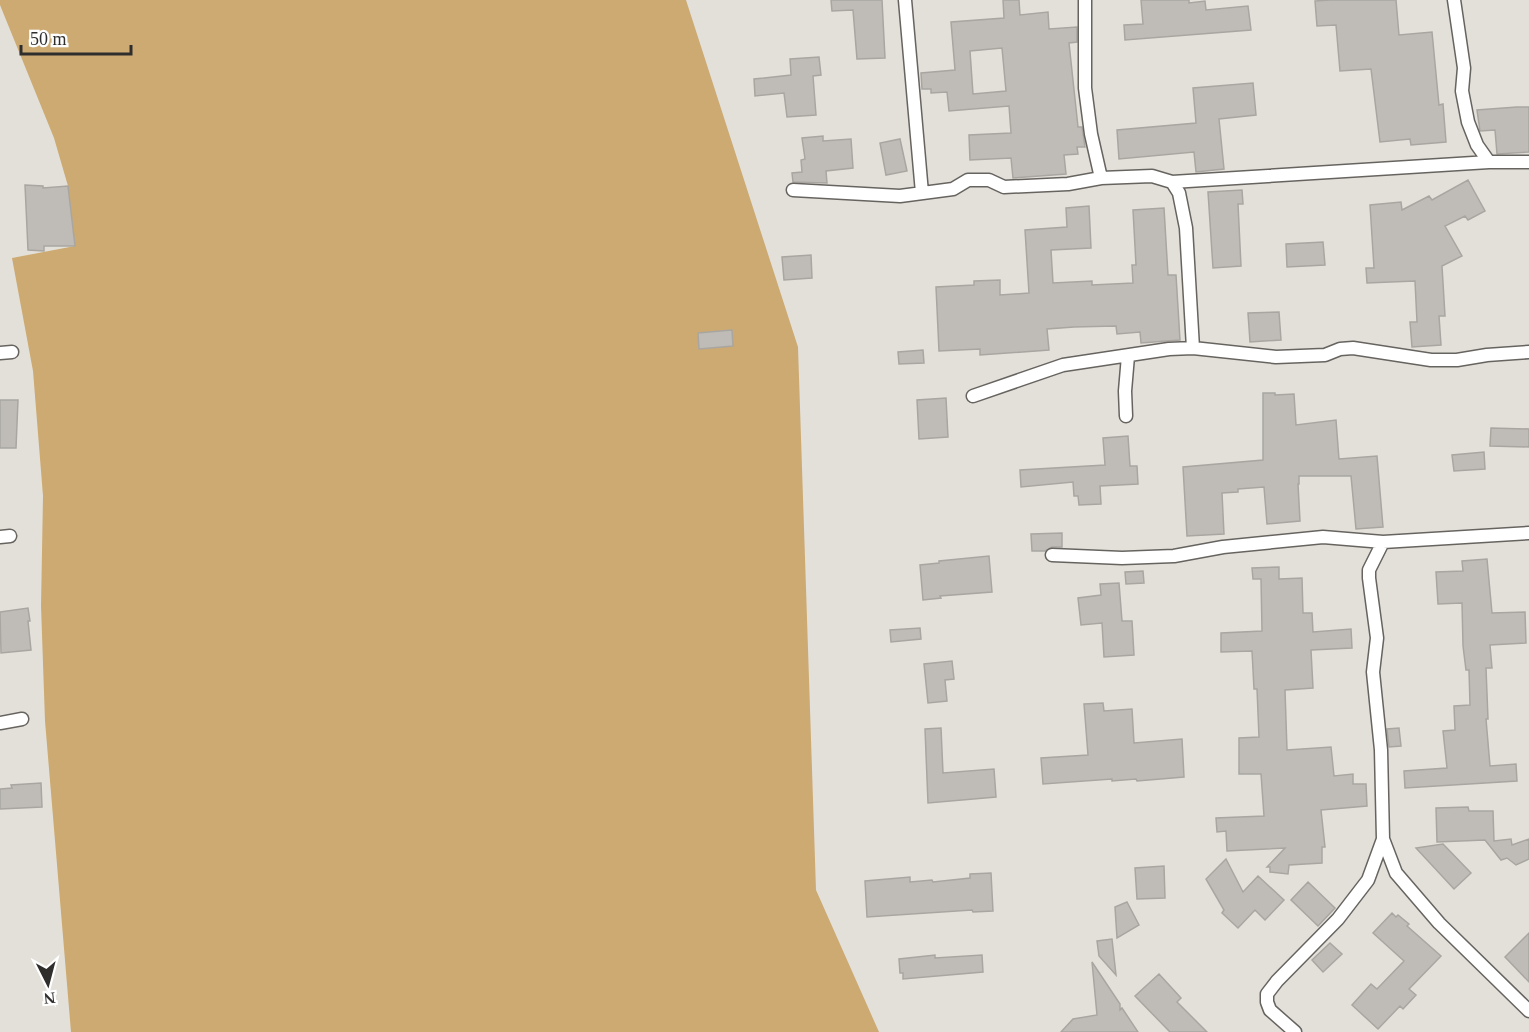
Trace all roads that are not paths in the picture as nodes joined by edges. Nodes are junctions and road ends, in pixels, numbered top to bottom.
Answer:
1 (905, 0) edge
2 (1085, 0) edge
3 (1455, 0) edge
4 (1490, 162) junction
5 (1529, 162) edge
6 (1101, 178) junction
7 (1172, 182) junction
8 (793, 190) dead end
9 (922, 193) junction
10 (1193, 348) junction
11 (1529, 352) edge
12 (1128, 356) junction
13 (973, 396) dead end
14 (1126, 416) dead end
15 (1529, 533) edge
16 (1383, 542) junction
17 (1052, 555) dead end
18 (22, 719) dead end
19 (0, 723) edge
20 (1383, 839) junction
21 (1529, 1011) edge
22 (1295, 1032) edge

1 - 9 street
2 - 6 street
3 - 4 street
4 - 5 street
4 - 7 street
6 - 7 street
6 - 9 street
7 - 10 street
8 - 9 street
10 - 11 street
10 - 12 street
12 - 13 street
12 - 14 street
15 - 16 street
16 - 17 street
16 - 20 street
18 - 19 street
20 - 21 street
20 - 22 street

